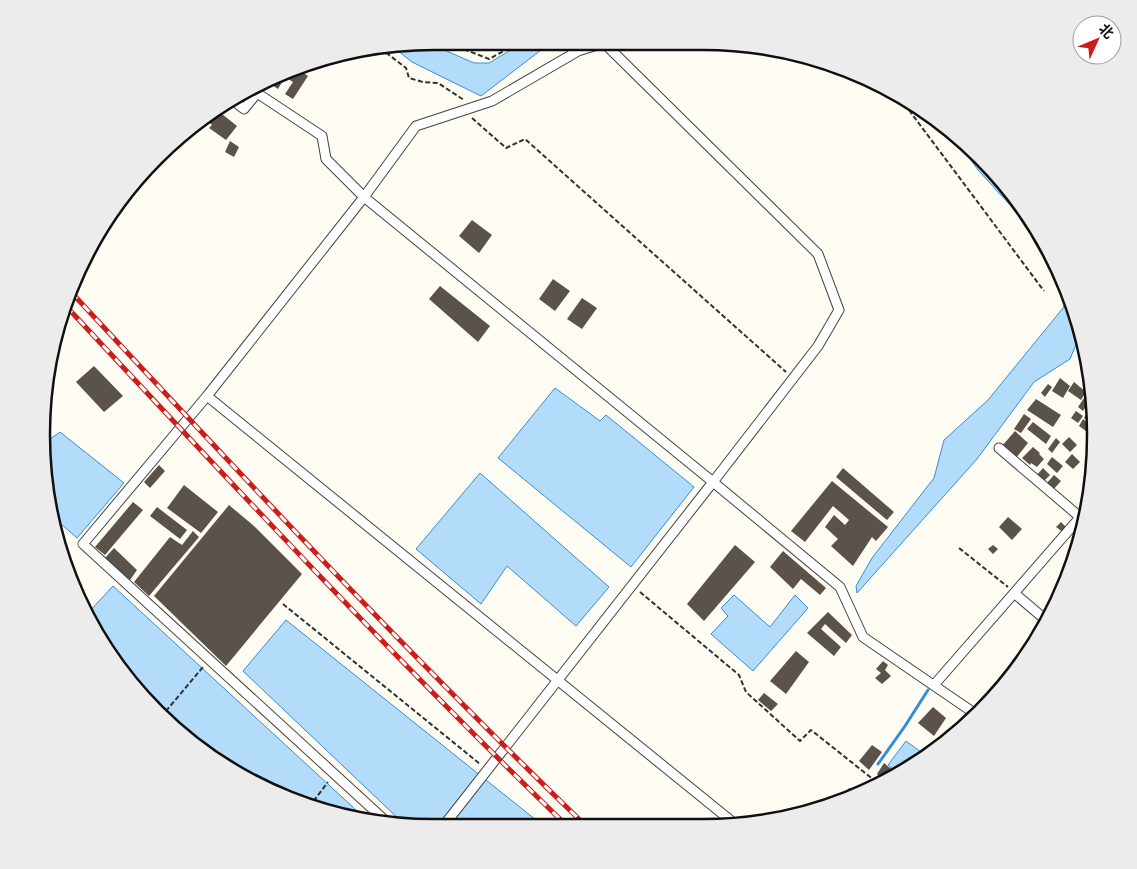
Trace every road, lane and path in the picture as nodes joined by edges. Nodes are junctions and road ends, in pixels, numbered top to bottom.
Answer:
1 (466, 50) edge
2 (506, 50) edge
3 (581, 50) edge
4 (611, 50) edge
5 (386, 53) edge
6 (258, 93) edge
7 (256, 94) edge
8 (238, 105) edge
9 (474, 106) junction
10 (463, 110) junction
11 (910, 111) edge
12 (364, 197) junction
13 (1044, 291) dead end
14 (794, 378) junction
15 (207, 396) junction
16 (999, 448) dead end
17 (713, 482) junction
18 (1079, 516) edge
19 (1078, 520) edge
20 (959, 548) dead end
21 (632, 586) junction
22 (1014, 593) junction
23 (283, 604) dead end
24 (1041, 616) edge
25 (209, 660) junction
26 (558, 680) junction
27 (934, 685) junction
28 (167, 710) edge
29 (970, 710) edge
30 (488, 770) junction
31 (334, 774) junction
32 (873, 779) edge
33 (314, 800) edge
34 (379, 815) edge
35 (729, 818) edge
36 (449, 819) edge

1 - 2 path
3 - 9 street
4 - 14 street
5 - 9 path
6 - 12 street
7 - 8 street
9 - 10 street
10 - 12 street
10 - 14 path
11 - 13 path
12 - 15 street
12 - 17 street
14 - 17 street
15 - 25 street
15 - 26 street
16 - 18 street
17 - 21 street
17 - 27 street
19 - 22 street
20 - 22 path
21 - 26 street
21 - 32 path
22 - 24 street
22 - 27 street
23 - 30 path
25 - 28 path
25 - 31 street
26 - 30 street
26 - 35 street
27 - 29 street
30 - 36 street
31 - 33 path
31 - 34 street

